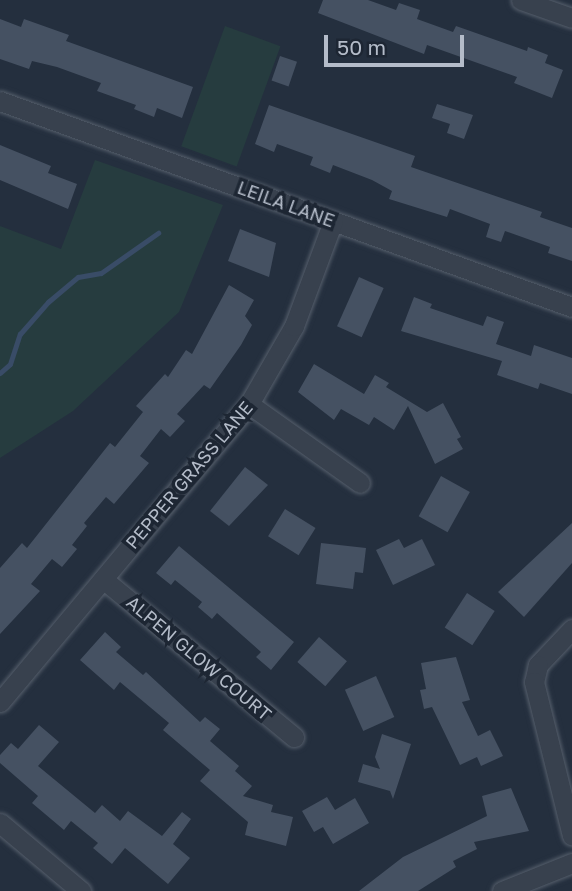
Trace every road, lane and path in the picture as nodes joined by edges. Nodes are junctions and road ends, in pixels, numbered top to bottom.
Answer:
1 (521, 0) edge
2 (572, 18) edge
3 (0, 102) edge
4 (333, 221) junction
5 (572, 307) edge
6 (249, 404) junction
7 (360, 483) dead end
8 (103, 579) junction
9 (572, 629) edge
10 (0, 702) edge
11 (294, 737) dead end
12 (0, 823) edge
13 (572, 835) edge
14 (572, 863) edge
15 (81, 891) edge
16 (502, 891) edge

1 - 2 street
3 - 4 street, LEILA LANE
4 - 5 street, LEILA LANE
4 - 6 street, PEPPER GRASS LANE
6 - 7 street
6 - 8 street, PEPPER GRASS LANE
8 - 10 street, PEPPER GRASS LANE
8 - 11 street, ALPEN GLOW COURT
9 - 13 street
12 - 15 street
14 - 16 street

